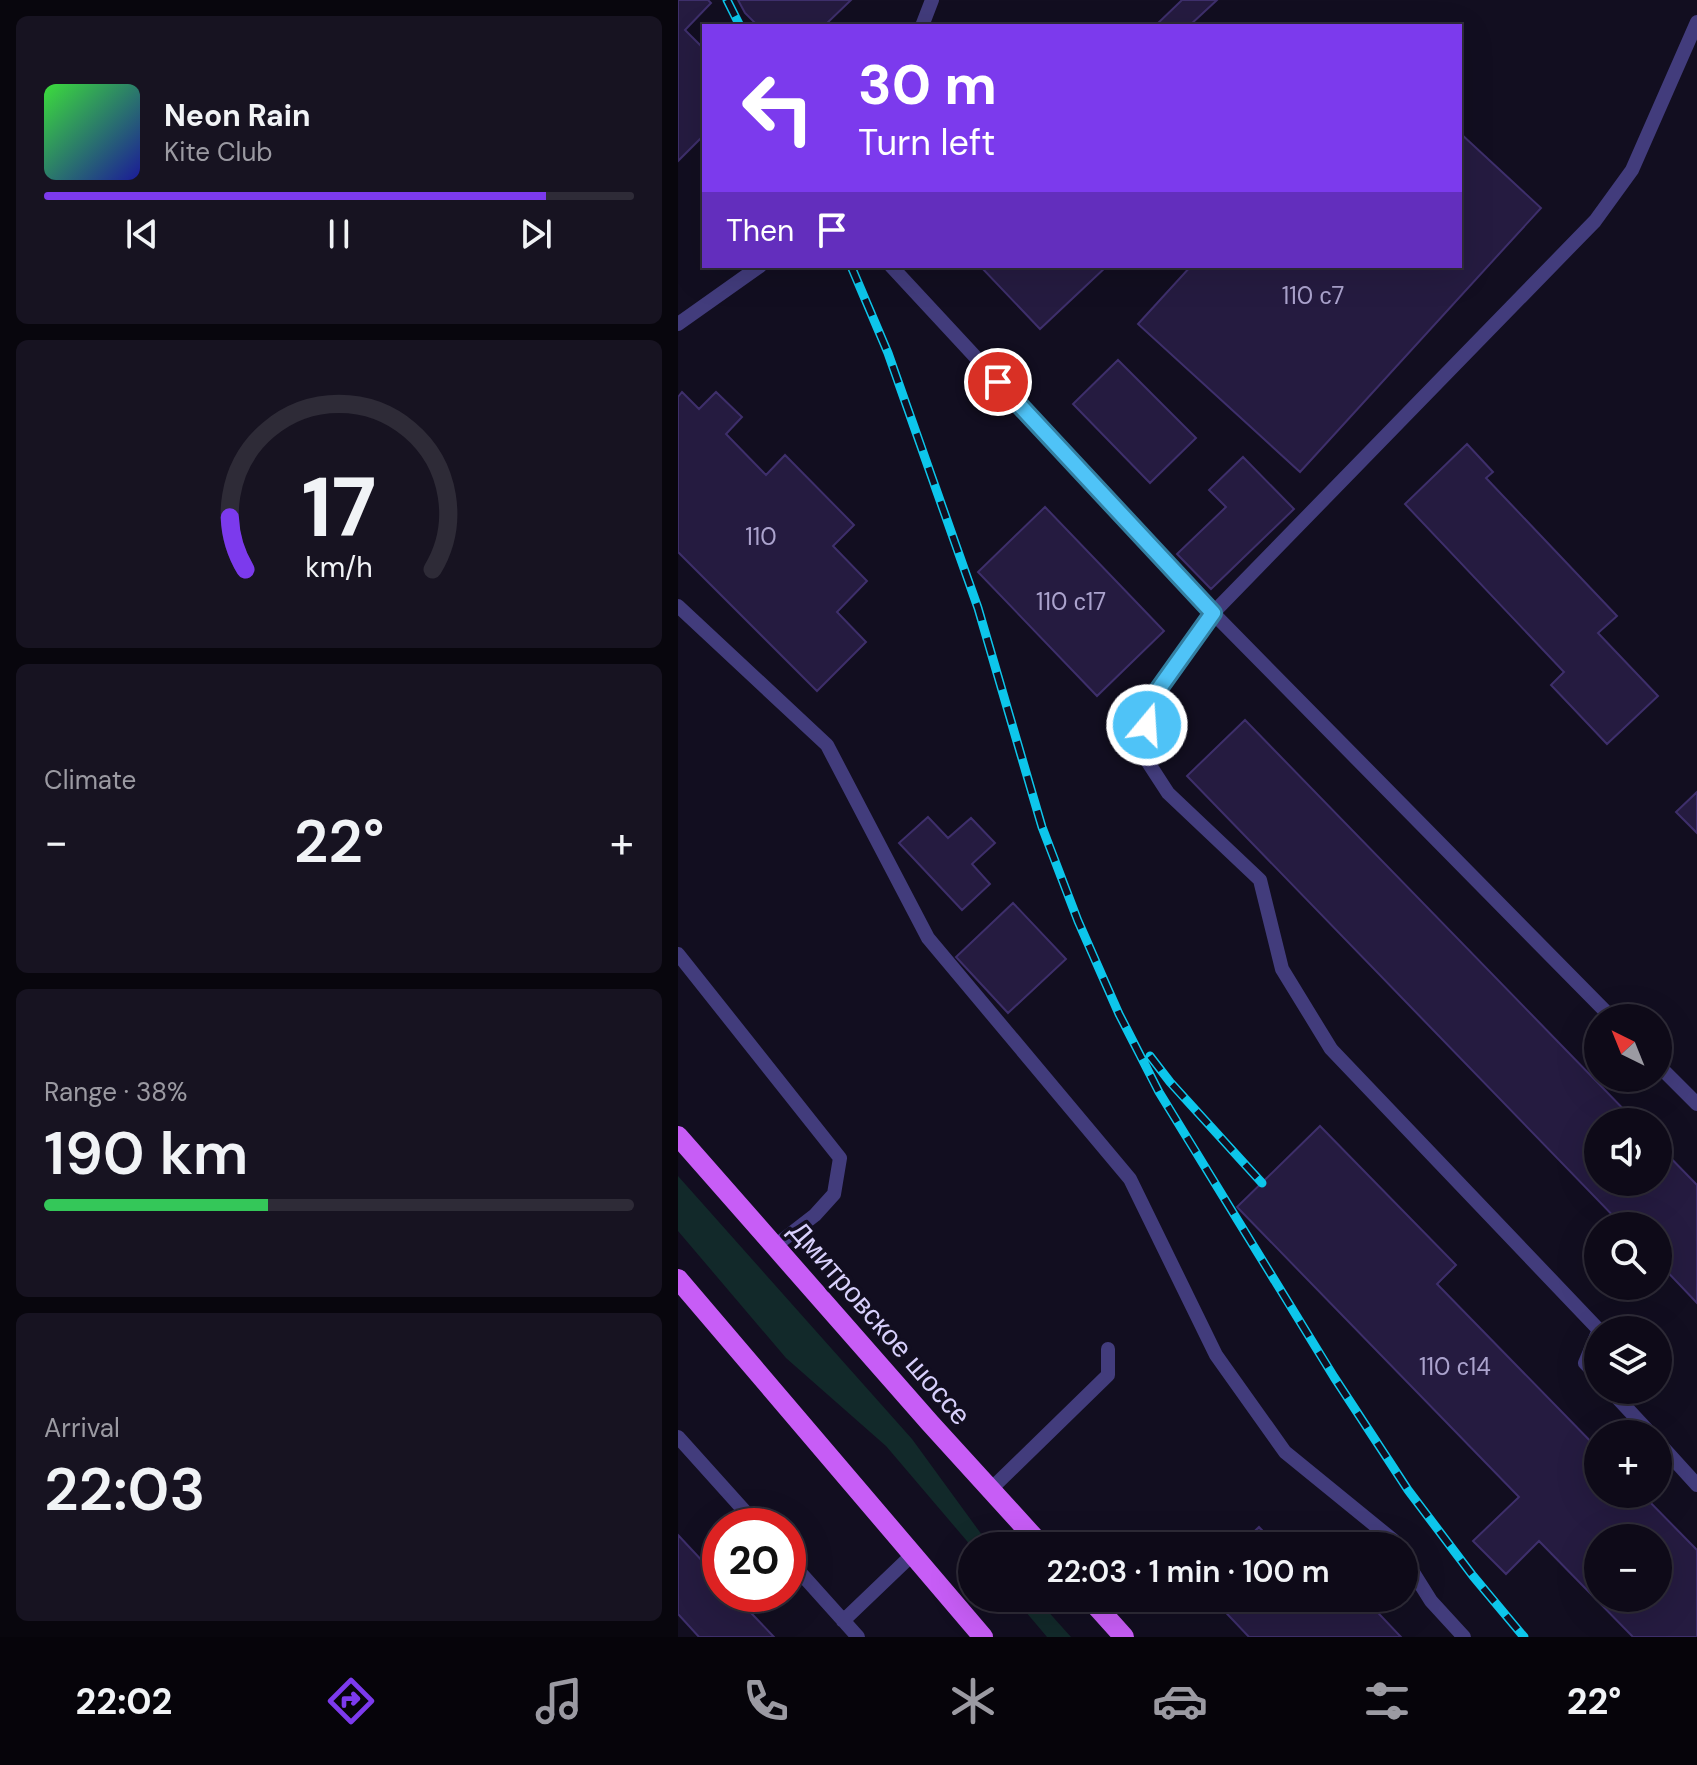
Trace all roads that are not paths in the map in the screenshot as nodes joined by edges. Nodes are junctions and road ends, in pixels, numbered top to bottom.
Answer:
1 (932, 0) edge
2 (1697, 22) edge
3 (923, 24) edge
4 (757, 268) edge
5 (893, 268) edge
6 (678, 324) edge
7 (678, 606) edge
8 (1213, 613) junction
9 (678, 954) edge
10 (1598, 1004) edge
11 (1672, 1079) edge
12 (1697, 1104) edge
13 (678, 1136) edge
14 (775, 1246) junction
15 (678, 1279) edge
16 (1584, 1316) edge
17 (1108, 1349) dead end
18 (1623, 1404) edge
19 (1638, 1420) edge
20 (678, 1437) edge
21 (1672, 1457) edge
22 (1697, 1485) edge
23 (990, 1490) junction
24 (742, 1508) edge
25 (1029, 1532) edge
26 (1383, 1532) edge
27 (913, 1554) junction
28 (806, 1579) edge
29 (1418, 1580) edge
30 (1102, 1612) edge
31 (843, 1621) junction
32 (858, 1637) edge
33 (983, 1637) edge
34 (1124, 1637) edge
35 (1464, 1637) edge

1 - 3 lane
2 - 8 lane
4 - 6 lane
5 - 8 lane
7 - 26 lane
8 - 10 lane
8 - 16 lane
9 - 14 lane
11 - 12 lane
13 - 14 main road, Дмитровское шоссе
14 - 23 main road, Дмитровское шоссе
15 - 27 main road
17 - 23 lane
18 - 19 lane
20 - 24 lane
21 - 22 lane
23 - 25 main road, Дмитровское шоссе
27 - 31 lane
27 - 33 main road
28 - 31 lane
29 - 35 lane
30 - 34 main road
31 - 32 lane

